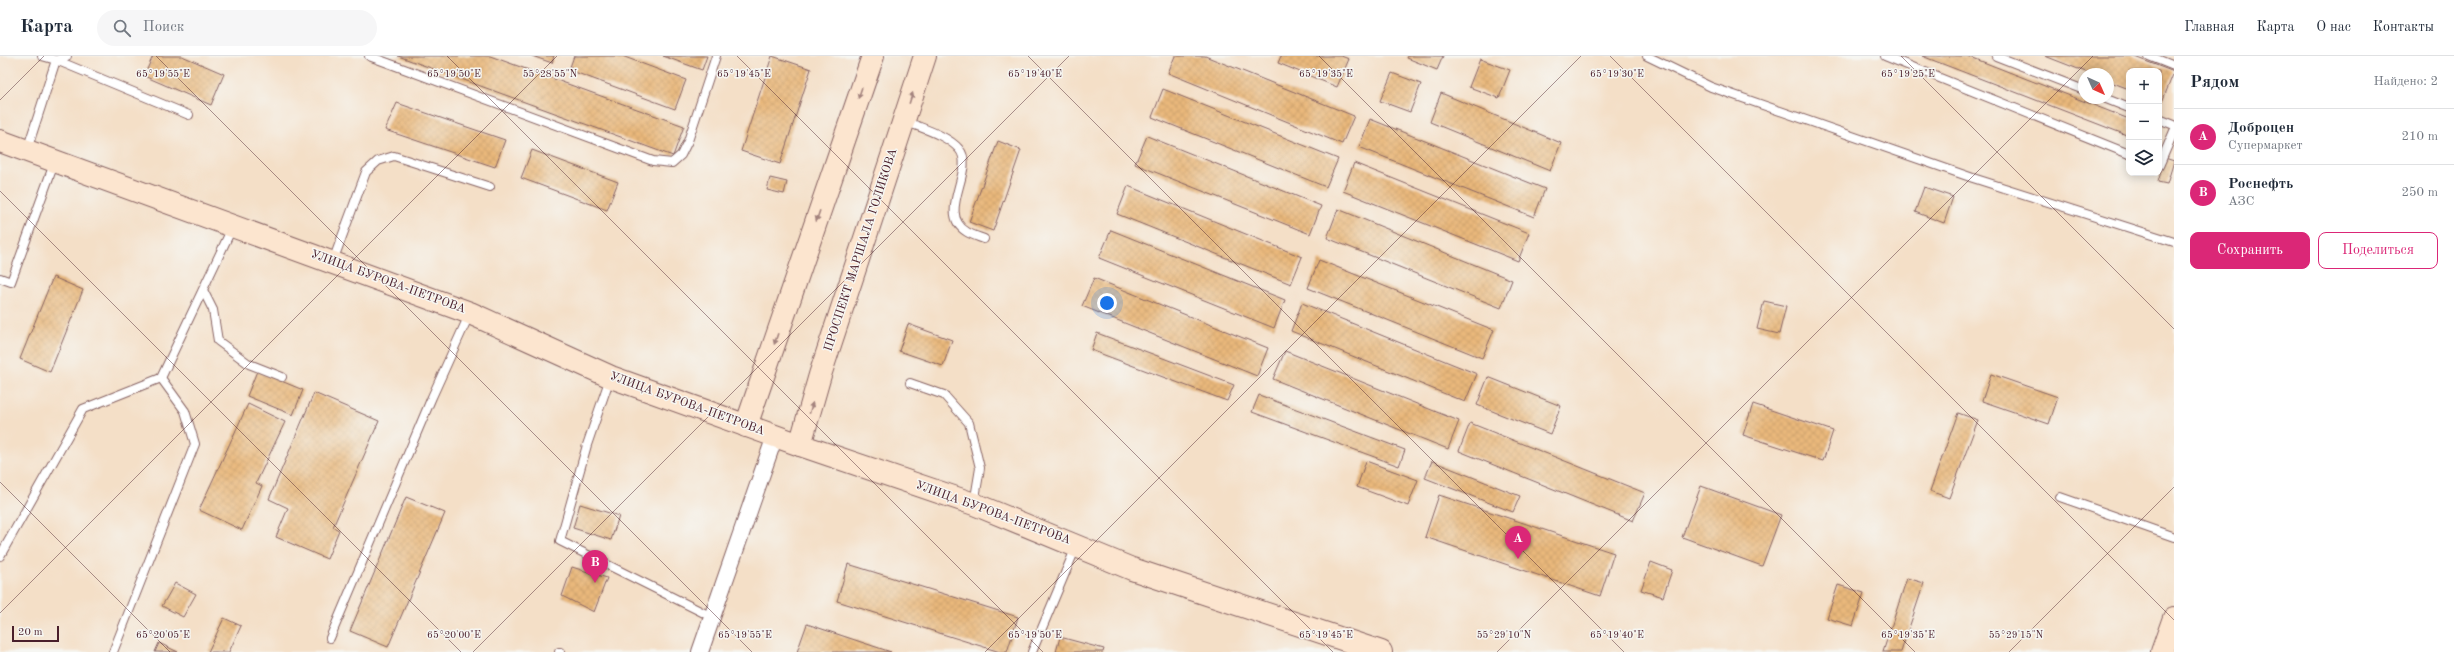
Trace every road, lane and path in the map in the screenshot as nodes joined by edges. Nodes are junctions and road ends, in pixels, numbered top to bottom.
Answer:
1 (42, 56) edge
2 (67, 56) edge
3 (369, 56) edge
4 (716, 56) edge
5 (873, 56) edge
6 (925, 56) edge
7 (1647, 56) edge
8 (1885, 56) edge
9 (1996, 56) edge
10 (2149, 56) edge
11 (56, 58) edge
12 (2174, 66) edge
13 (2078, 88) edge
14 (2114, 102) edge
15 (2126, 107) edge
16 (190, 115) dead end
17 (904, 120) junction
18 (2162, 121) edge
19 (2174, 125) edge
20 (2174, 131) edge
21 (0, 141) edge
22 (27, 151) junction
23 (2126, 153) edge
24 (2162, 159) edge
25 (55, 160) junction
26 (490, 188) dead end
27 (233, 225) junction
28 (984, 239) dead end
29 (2174, 242) edge
30 (333, 261) junction
31 (0, 278) edge
32 (203, 290) junction
33 (470, 312) junction
34 (282, 377) dead end
35 (610, 377) junction
36 (161, 378) junction
37 (910, 383) dead end
38 (746, 426) junction
39 (775, 436) junction
40 (800, 445) junction
41 (2060, 497) dead end
42 (974, 504) junction
43 (2174, 537) edge
44 (1077, 545) junction
45 (0, 556) edge
46 (712, 617) junction
47 (2174, 618) edge
48 (330, 638) dead end
49 (113, 652) edge
50 (700, 652) edge
51 (1032, 652) edge
52 (1381, 652) edge
53 (2162, 652) edge

1 - 11 lane
2 - 11 lane
3 - 4 lane
5 -> 38 main road
17 -> 6 main road, ПРОСПЕКТ МАРШАЛА ГОЛИКОВА
7 - 29 lane
8 - 23 lane
9 - 13 lane
10 - 12 lane
11 - 16 lane
11 - 22 lane
14 - 15 lane
17 - 28 lane
40 -> 17 main road, ПРОСПЕКТ МАРШАЛА ГОЛИКОВА
18 - 19 lane
20 - 24 lane
21 - 22 main road, УЛИЦА БУРОВА-ПЕТРОВА
22 - 25 main road, УЛИЦА БУРОВА-ПЕТРОВА
25 - 27 main road, УЛИЦА БУРОВА-ПЕТРОВА
25 - 31 lane
26 - 30 lane
27 - 30 main road, УЛИЦА БУРОВА-ПЕТРОВА
27 - 32 lane
30 - 33 main road, УЛИЦА БУРОВА-ПЕТРОВА
32 - 34 lane
32 - 36 lane
33 - 35 main road, УЛИЦА БУРОВА-ПЕТРОВА
33 - 48 lane
35 - 38 main road, УЛИЦА БУРОВА-ПЕТРОВА
35 - 46 lane
36 - 45 lane
36 - 49 lane
37 - 42 lane
38 - 39 main road, УЛИЦА БУРОВА-ПЕТРОВА
39 - 40 main road, УЛИЦА БУРОВА-ПЕТРОВА
39 - 46 street
40 - 42 main road, УЛИЦА БУРОВА-ПЕТРОВА
41 - 43 lane
42 - 44 main road, УЛИЦА БУРОВА-ПЕТРОВА
44 - 51 lane
44 - 52 main road, УЛИЦА БУРОВА-ПЕТРОВА
46 - 50 street
47 - 53 main road

